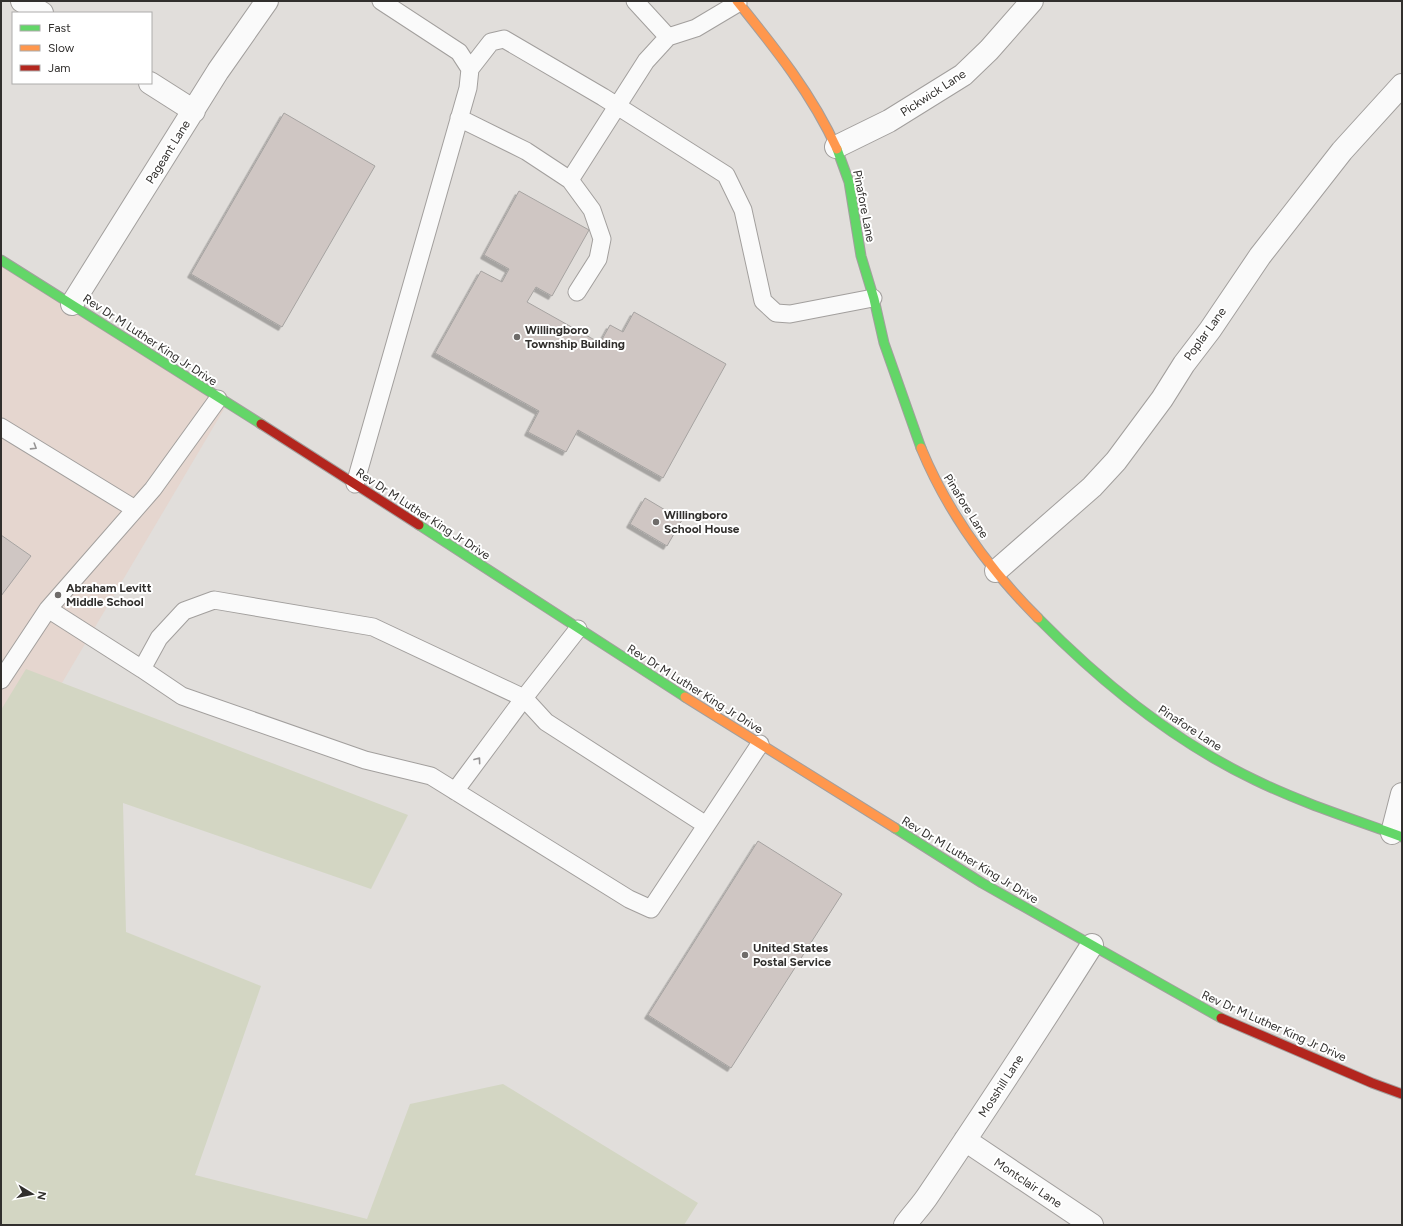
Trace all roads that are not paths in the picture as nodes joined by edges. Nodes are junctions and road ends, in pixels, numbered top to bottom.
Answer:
1 (22, 1) edge
2 (267, 1) edge
3 (381, 1) edge
4 (635, 1) edge
5 (1032, 1) edge
6 (738, 2) edge
7 (40, 12) edge
8 (668, 37) junction
9 (470, 69) junction
10 (152, 84) edge
11 (1402, 85) edge
12 (618, 106) junction
13 (194, 111) junction
14 (459, 118) junction
15 (836, 147) junction
16 (570, 180) junction
17 (1, 260) edge
18 (577, 292) dead end
19 (873, 298) junction
20 (72, 304) junction
21 (218, 399) junction
22 (1, 426) edge
23 (355, 484) junction
24 (135, 509) junction
25 (996, 571) junction
26 (48, 609) junction
27 (578, 629) junction
28 (142, 669) junction
29 (1, 680) edge
30 (524, 698) junction
31 (760, 744) junction
32 (455, 791) junction
33 (1402, 794) edge
34 (706, 825) junction
35 (1397, 835) edge
36 (1092, 945) junction
37 (1402, 1094) edge
38 (965, 1140) junction
39 (905, 1225) edge
40 (1092, 1225) edge

1 - 7 street
2 - 13 street, Pageant Lane
3 - 9 lane
4 - 8 lane
5 - 15 street, Pickwick Lane
6 - 8 lane
6 - 15 street, Pinafore Lane
8 - 12 lane
9 - 12 lane
9 - 14 lane
10 - 13 street
11 - 25 street, Poplar Lane
12 - 16 lane
12 - 19 lane
13 - 20 street, Pageant Lane
14 - 16 lane
14 - 23 lane
15 - 19 street, Pinafore Lane
16 - 18 lane
17 - 20 street, Rev Dr M Luther King Jr Drive
19 - 25 street, Pinafore Lane
20 - 21 street, Rev Dr M Luther King Jr Drive
21 - 23 street, Rev Dr M Luther King Jr Drive
21 - 24 lane
22 -> 24 lane
23 - 27 street, Rev Dr M Luther King Jr Drive
24 - 26 lane
25 - 35 street, Pinafore Lane
26 - 28 lane
26 - 29 lane
27 - 30 lane
27 - 31 street, Rev Dr M Luther King Jr Drive
28 - 30 lane
28 - 32 lane
32 -> 30 lane
30 - 34 lane
31 - 34 lane
31 - 36 street, Rev Dr M Luther King Jr Drive
32 - 34 lane
33 - 35 street
36 - 37 street, Rev Dr M Luther King Jr Drive
36 - 38 street, Mosshill Lane
38 - 39 street, Mosshill Lane
38 - 40 street, Montclair Lane

